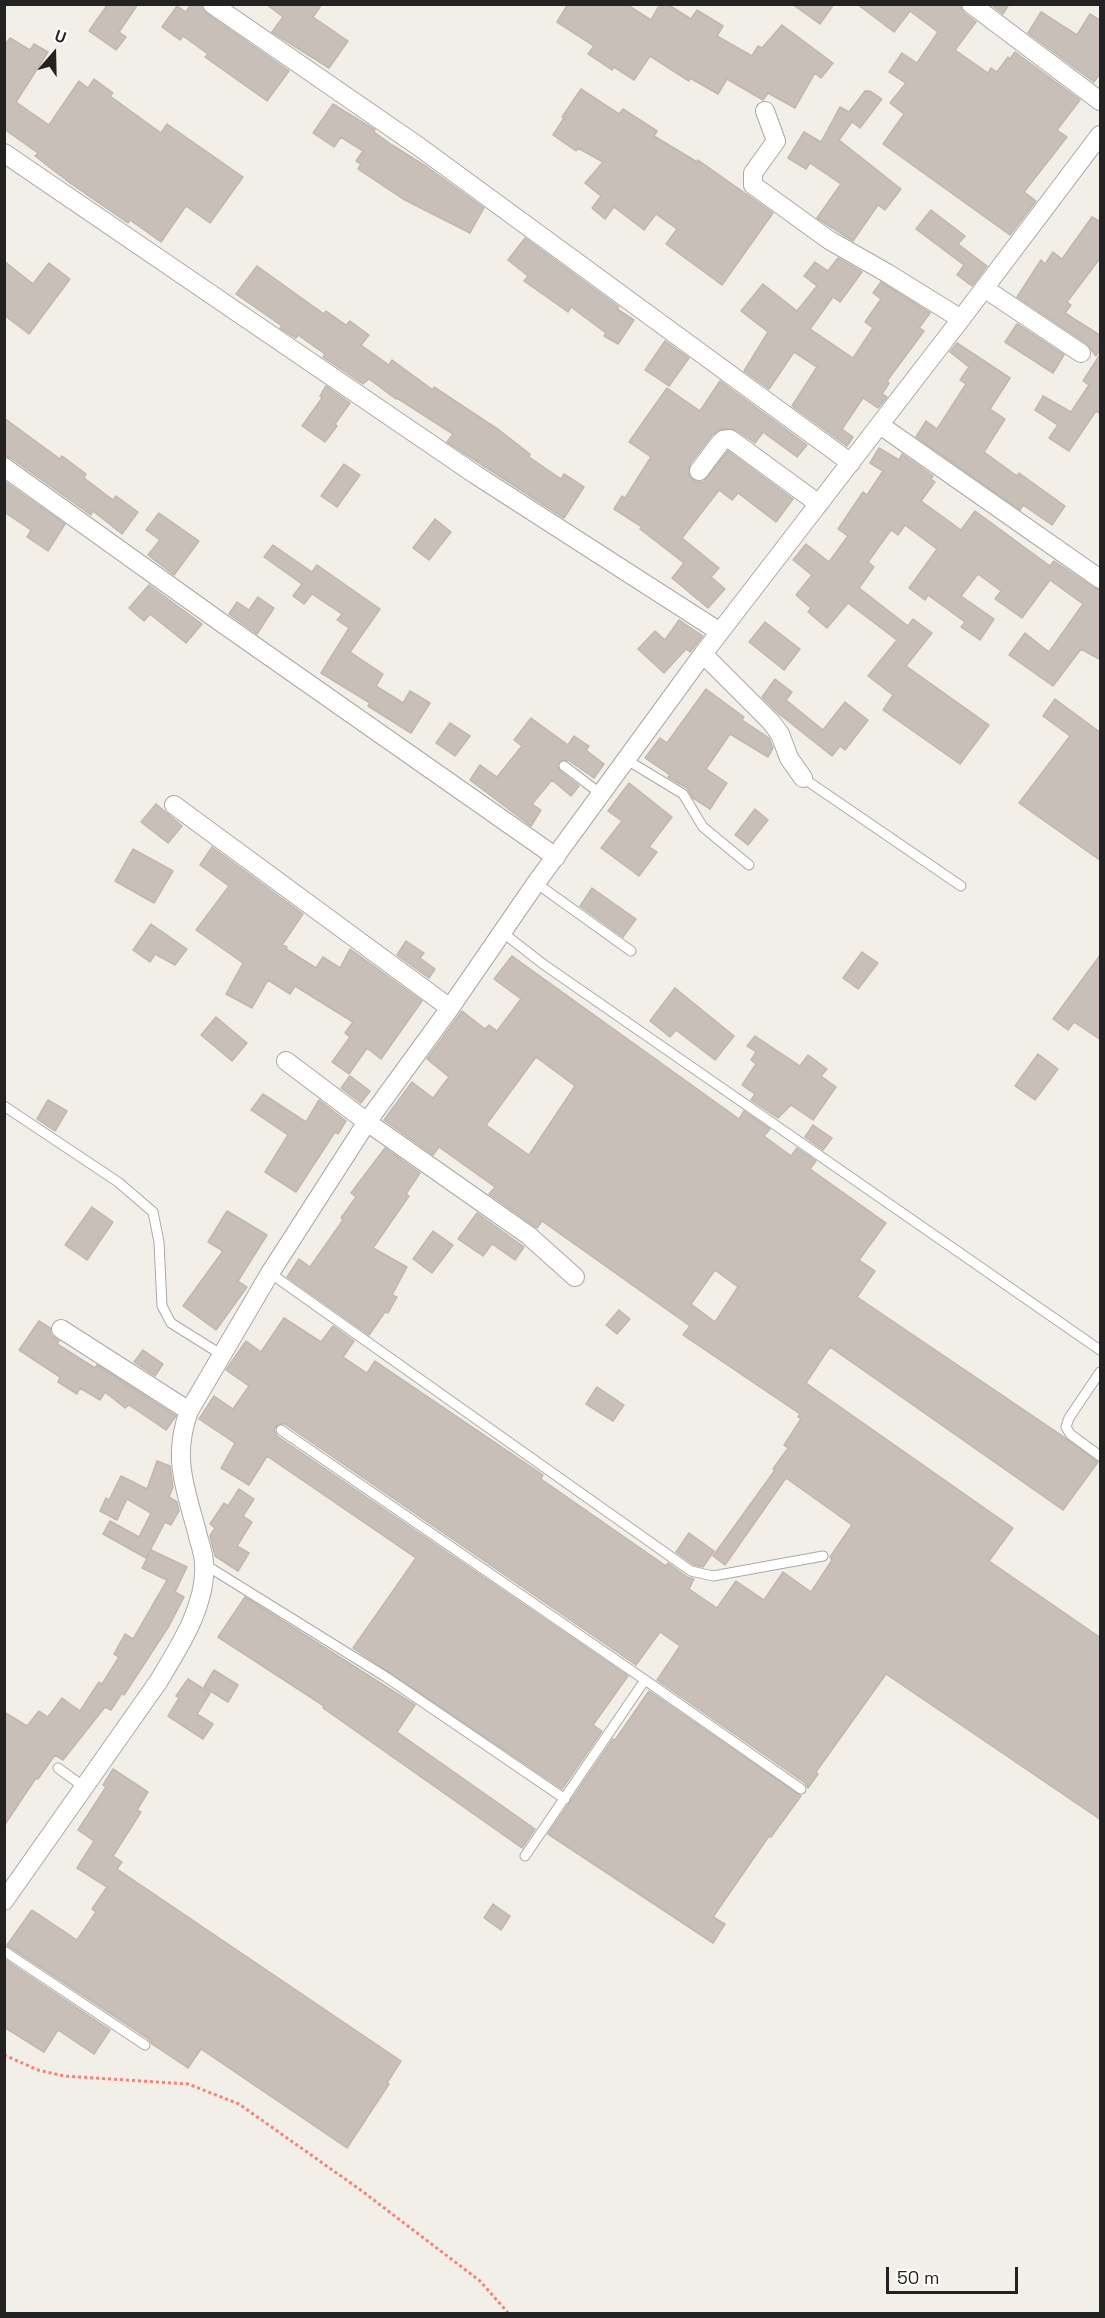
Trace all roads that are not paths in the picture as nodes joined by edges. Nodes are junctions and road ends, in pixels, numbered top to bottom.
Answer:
1 (213, 4) edge
2 (971, 4) edge
3 (1101, 101) edge
4 (765, 111) dead end
5 (1101, 135) edge
6 (4, 153) edge
7 (984, 288) junction
8 (961, 319) junction
9 (1081, 353) dead end
10 (880, 425) junction
11 (850, 463) junction
12 (4, 467) edge
13 (699, 471) dead end
14 (819, 504) junction
15 (1101, 579) edge
16 (720, 632) junction
17 (702, 654) junction
18 (627, 760) junction
19 (564, 766) dead end
20 (803, 778) joint
21 (602, 794) junction
22 (174, 806) dead end
23 (556, 857) junction
24 (749, 865) dead end
25 (536, 883) junction
26 (961, 886) dead end
27 (502, 932) junction
28 (631, 951) dead end
29 (450, 1008) junction
30 (286, 1061) dead end
31 (4, 1106) edge
32 (367, 1122) junction
33 (270, 1273) junction
34 (575, 1277) dead end
35 (61, 1329) dead end
36 (1101, 1350) edge
37 (222, 1354) junction
38 (1101, 1372) edge
39 (189, 1411) junction
40 (281, 1430) dead end
41 (1101, 1456) edge
42 (823, 1556) dead end
43 (204, 1564) junction
44 (645, 1680) junction
45 (58, 1768) dead end
46 (84, 1787) junction
47 (801, 1788) dead end
48 (565, 1799) junction
49 (525, 1856) dead end
50 (4, 1901) edge
51 (4, 1951) edge
52 (145, 2045) dead end

1 - 11 street
2 - 3 street
4 - 8 street
5 - 7 street
6 - 16 street
7 - 8 street
7 - 9 street
8 - 10 street
10 - 11 street
10 - 15 street
11 - 14 street
12 - 23 street
13 - 14 street
14 - 16 street
16 - 17 street
17 - 18 street
17 - 20 street
18 - 21 street
18 - 24 lane
19 - 21 lane
20 - 26 lane
21 - 23 street
22 - 29 street
23 - 25 street
25 - 27 street
25 - 28 lane
27 - 29 street
27 - 36 lane
29 - 32 street
30 - 32 street
31 - 37 lane
32 - 33 street
32 - 34 street
33 - 37 street
33 - 42 lane
35 - 39 street
37 - 39 street
38 - 41 lane
39 - 43 street
40 - 44 lane
43 - 46 street
43 - 48 lane
44 - 47 lane
44 - 48 lane
45 - 46 lane
46 - 50 street
48 - 49 lane
51 - 52 lane

